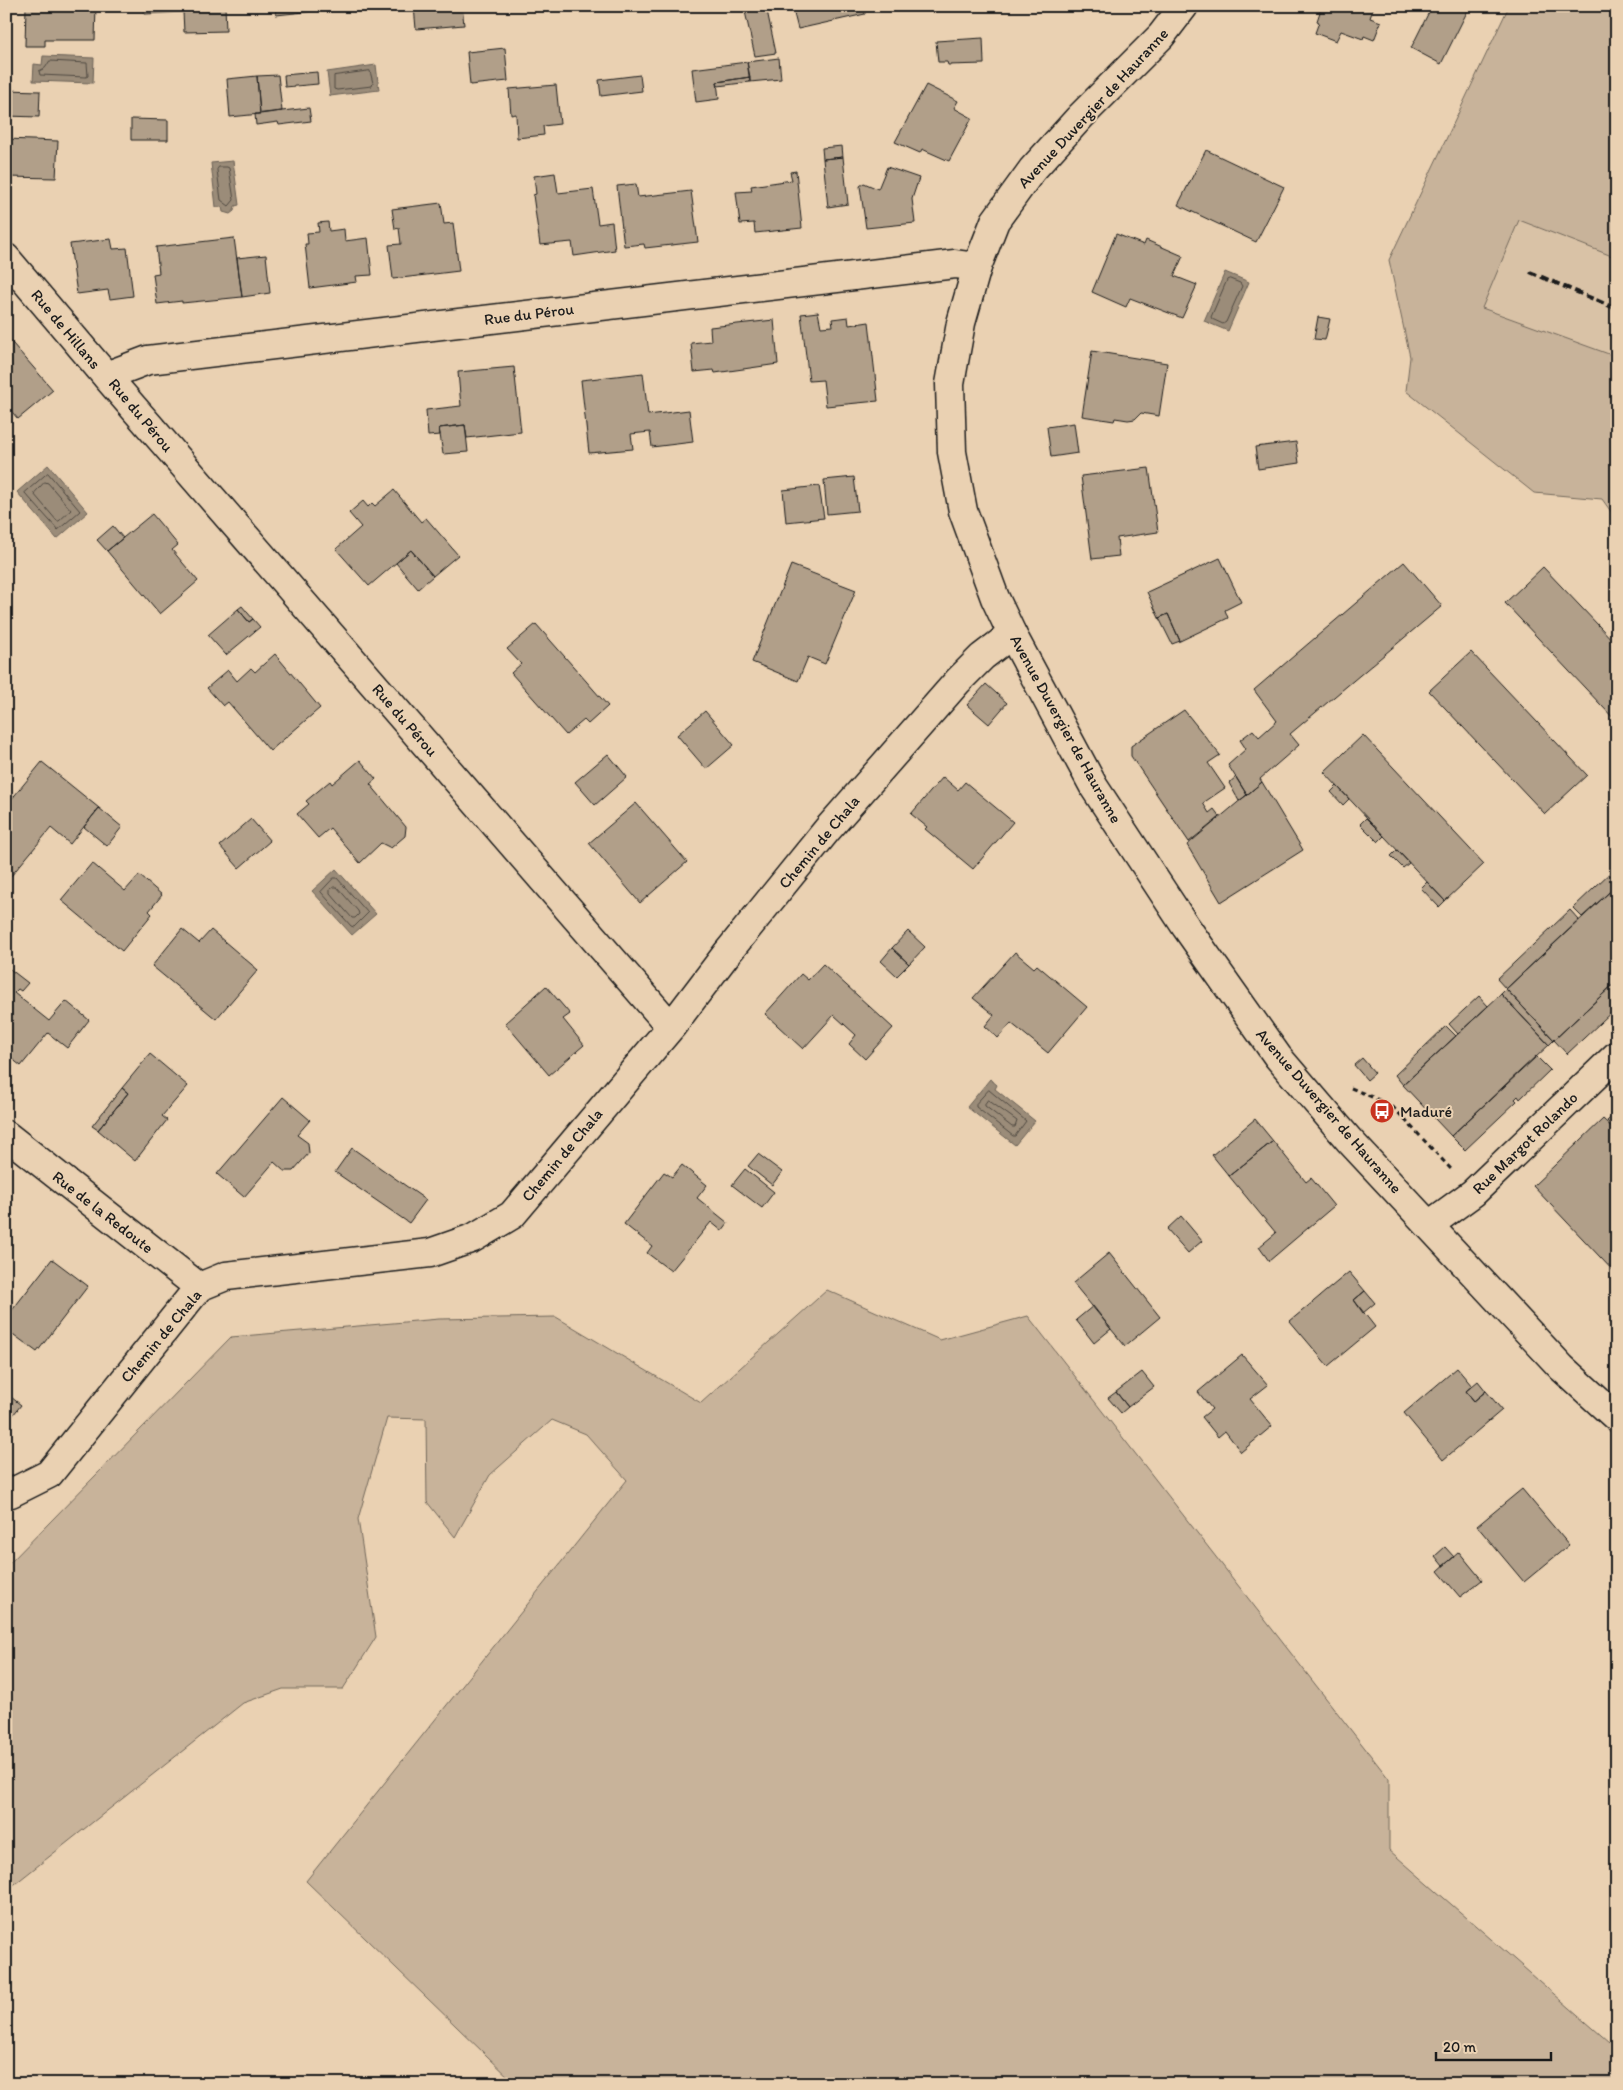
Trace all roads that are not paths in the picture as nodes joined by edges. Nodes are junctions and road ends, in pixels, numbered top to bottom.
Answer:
1 (1184, 6) edge
2 (6, 258) edge
3 (977, 268) junction
4 (106, 376) junction
5 (1012, 634) junction
6 (671, 1027) junction
7 (1617, 1055) edge
8 (6, 1136) edge
9 (1429, 1226) junction
10 (199, 1287) junction
11 (1617, 1418) edge
12 (6, 1494) edge

1 - 3 street, Avenue Duvergier de Hauranne
2 - 4 street, Rue de Hillans
3 - 4 street, Rue du Pérou
3 - 5 street, Avenue Duvergier de Hauranne
4 - 6 street, Rue du Pérou
5 - 6 street, Chemin de Chala
5 - 9 street, Avenue Duvergier de Hauranne
6 - 10 street, Chemin de Chala
7 - 9 street, Rue Margot Rolando
8 - 10 street, Rue de la Redoute
9 - 11 street, Avenue Duvergier de Hauranne
10 - 12 street, Chemin de Chala

